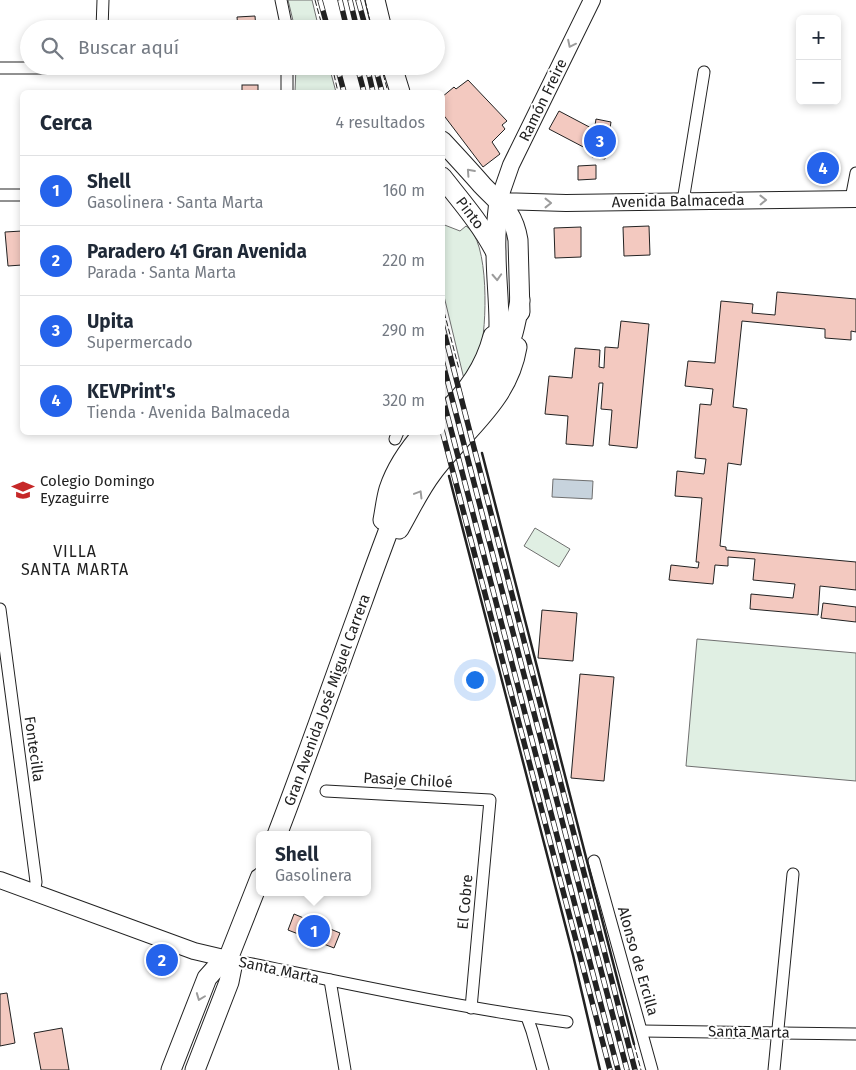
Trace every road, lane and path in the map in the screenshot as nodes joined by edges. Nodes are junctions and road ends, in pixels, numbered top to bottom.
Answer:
1 (103, 0) edge
2 (281, 0) edge
3 (375, 0) edge
4 (592, 0) edge
5 (102, 20) edge
6 (285, 20) edge
7 (380, 20) edge
8 (0, 68) edge
9 (20, 68) edge
10 (704, 72) dead end
11 (287, 75) edge
12 (395, 75) edge
13 (287, 90) edge
14 (399, 90) edge
15 (445, 144) edge
16 (856, 174) edge
17 (445, 181) edge
18 (0, 195) edge
19 (20, 195) edge
20 (854, 199) edge
21 (499, 201) junction
22 (683, 201) junction
23 (496, 251) junction
24 (520, 300) junction
25 (498, 303) junction
26 (494, 373) junction
27 (445, 411) edge
28 (445, 432) edge
29 (422, 435) edge
30 (442, 435) edge
31 (375, 565) junction
32 (0, 609) edge
33 (326, 791) dead end
34 (490, 800) joint
35 (279, 831) edge
36 (594, 861) dead end
37 (793, 874) dead end
38 (0, 880) edge
39 (256, 888) edge
40 (34, 893) junction
41 (228, 959) junction
42 (330, 980) junction
43 (471, 1008) junction
44 (527, 1017) junction
45 (567, 1022) dead end
46 (642, 1031) junction
47 (778, 1032) junction
48 (856, 1034) edge
49 (171, 1070) edge
50 (195, 1070) edge
51 (345, 1070) edge
52 (543, 1070) edge
53 (652, 1070) edge
54 (774, 1070) edge

1 - 5 street
2 - 6 street
3 - 7 main road
4 -> 21 main road, Ramón Freire
8 - 9 street
10 - 22 street
11 - 13 street
12 - 14 main road
21 -> 15 main road, Pinto
16 - 20 street
17 - 23 main road, Pinto
18 - 19 street
22 -> 20 main road, Avenida Balmaceda
21 -> 22 main road, Avenida Balmaceda
21 - 23 main road, Gran Avenida José Miguel Carrera
21 - 24 main road, Gran Avenida José Miguel Carrera
23 -> 25 main road, Gran Avenida José Miguel Carrera
24 - 26 main road, Gran Avenida José Miguel Carrera
31 -> 24 main road, Gran Avenida José Miguel Carrera
25 - 26 main road, Gran Avenida José Miguel Carrera
25 - 27 main road, Gran Avenida José Miguel Carrera
26 - 28 main road, Gran Avenida José Miguel Carrera
29 - 31 main road, Gran Avenida José Miguel Carrera
30 - 31 main road, Gran Avenida José Miguel Carrera
31 - 35 main road, Gran Avenida José Miguel Carrera
32 - 40 street, Fontecilla
33 - 34 street, Pasaje Chiloé
34 - 43 street, El Cobre
36 - 46 street, Alonso de Ercilla
37 - 47 street
38 - 40 main road, Santa Marta
39 - 41 main road
40 - 41 main road, Santa Marta
41 - 42 street, Santa Marta
41 -> 49 main road
41 - 50 main road
42 - 43 street, Santa Marta
42 - 51 street
43 - 44 street, Santa Marta
44 - 45 street, Santa Marta
44 - 52 street
46 - 47 street, Santa Marta
46 - 53 street, Alonso de Ercilla
47 - 48 street, Santa Marta
47 - 54 street

